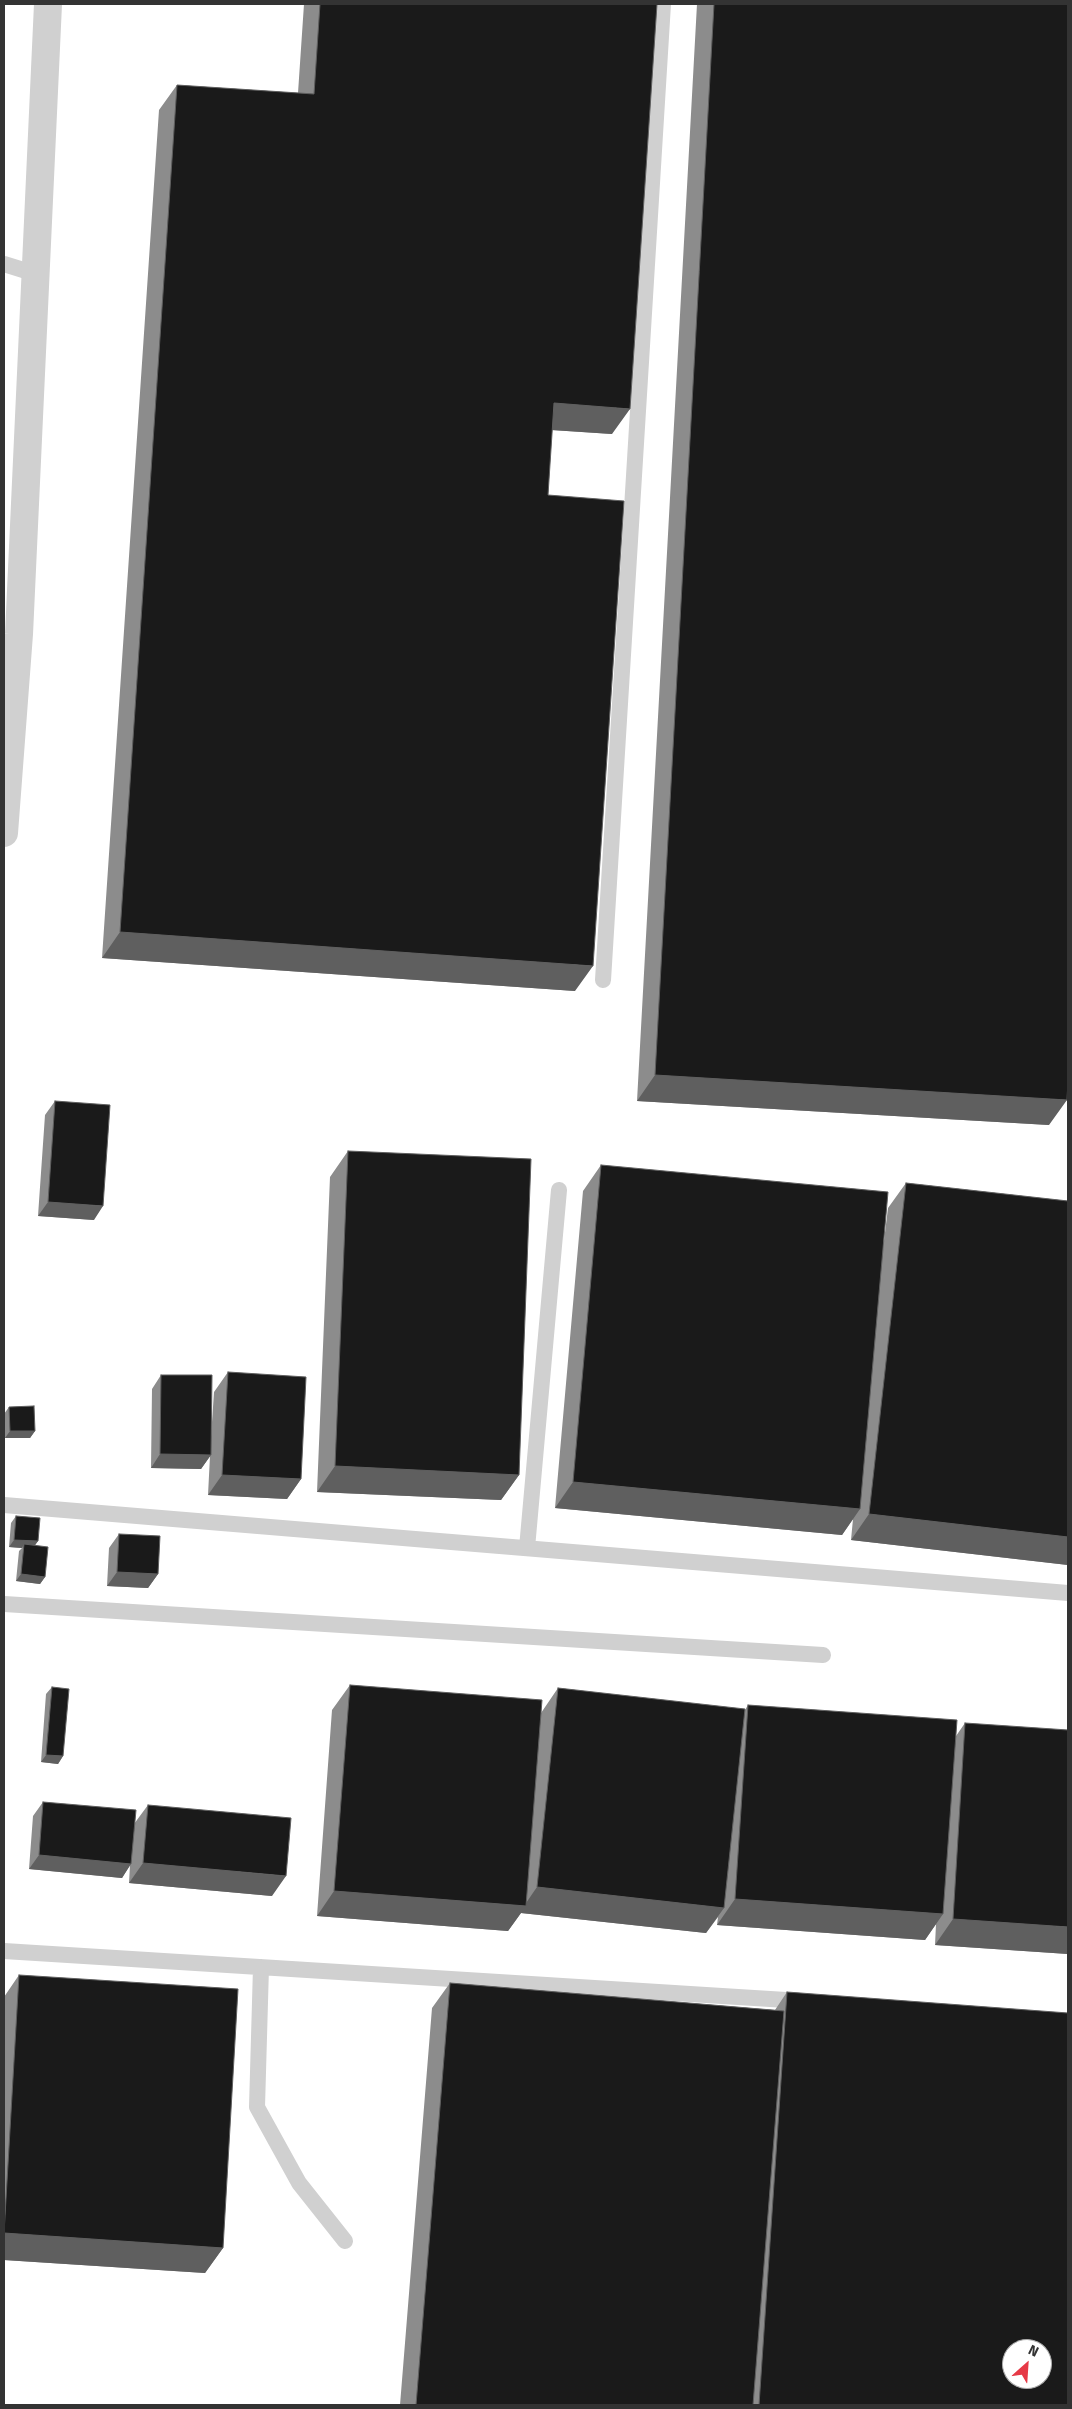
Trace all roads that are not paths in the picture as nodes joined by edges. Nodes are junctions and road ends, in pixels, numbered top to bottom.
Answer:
1 (48, 4) edge
2 (663, 4) edge
3 (4, 264) edge
4 (36, 274) junction
5 (4, 833) edge
6 (603, 980) dead end
7 (559, 1190) dead end
8 (4, 1505) edge
9 (527, 1548) junction
10 (1068, 1593) edge
11 (4, 1604) edge
12 (823, 1655) dead end
13 (4, 1952) edge
14 (261, 1967) junction
15 (819, 2002) edge
16 (344, 2241) dead end

1 - 4 street
2 - 6 lane
3 - 4 lane
4 - 5 street
7 - 9 lane
8 - 9 lane
9 - 10 lane
11 - 12 lane
13 - 14 lane
14 - 15 lane
14 - 16 lane

